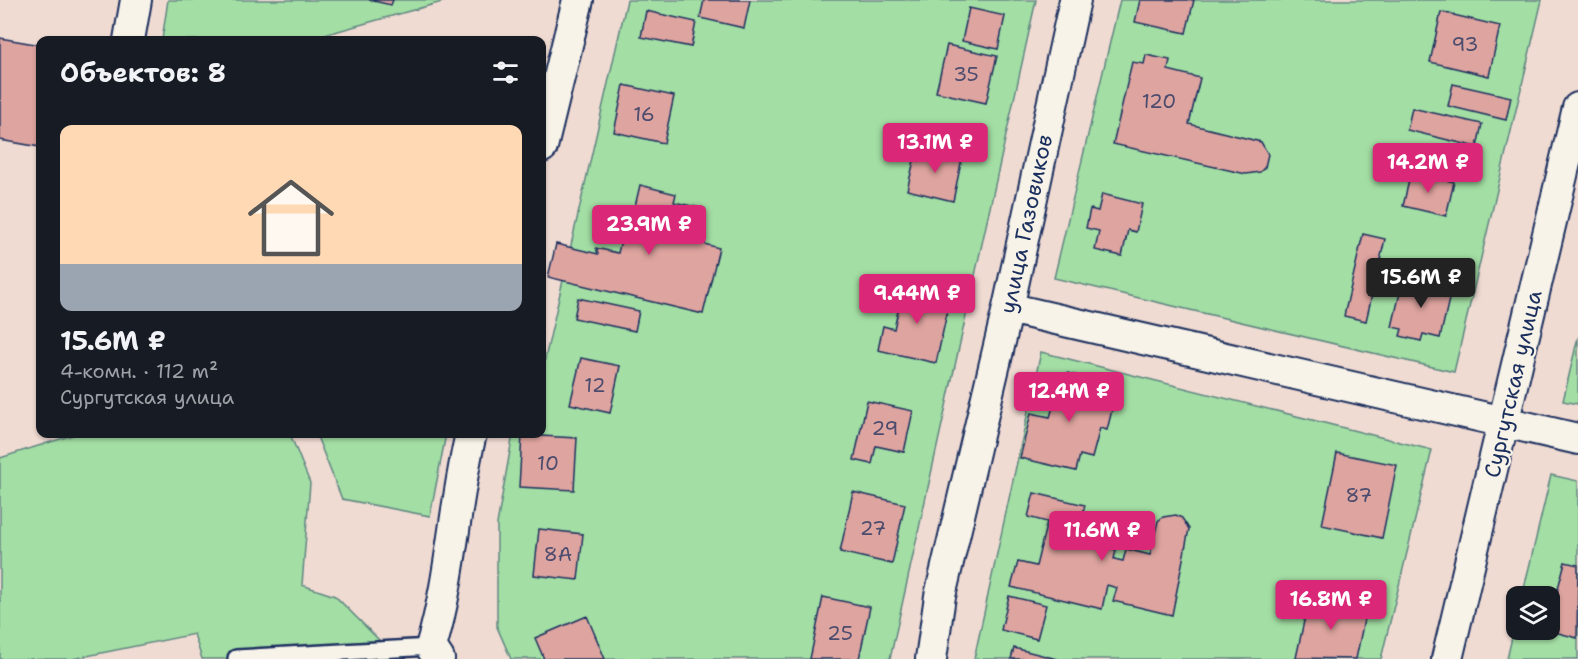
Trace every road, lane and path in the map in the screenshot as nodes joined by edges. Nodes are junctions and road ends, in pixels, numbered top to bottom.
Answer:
1 (136, 0) edge
2 (578, 0) edge
3 (1075, 0) edge
4 (130, 36) edge
5 (1578, 108) edge
6 (546, 131) edge
7 (1008, 308) junction
8 (1504, 423) junction
9 (470, 438) edge
10 (1578, 439) edge
11 (435, 653) edge
12 (236, 658) edge
13 (931, 659) edge
14 (1447, 659) edge

1 - 4 street
2 - 6 street
3 - 7 street, улица Газовиков
5 - 8 street, Сургутская улица
7 - 8 street
7 - 13 street, улица Газовиков
8 - 10 street
8 - 14 street, Сургутская улица
9 - 11 street
11 - 12 lane

